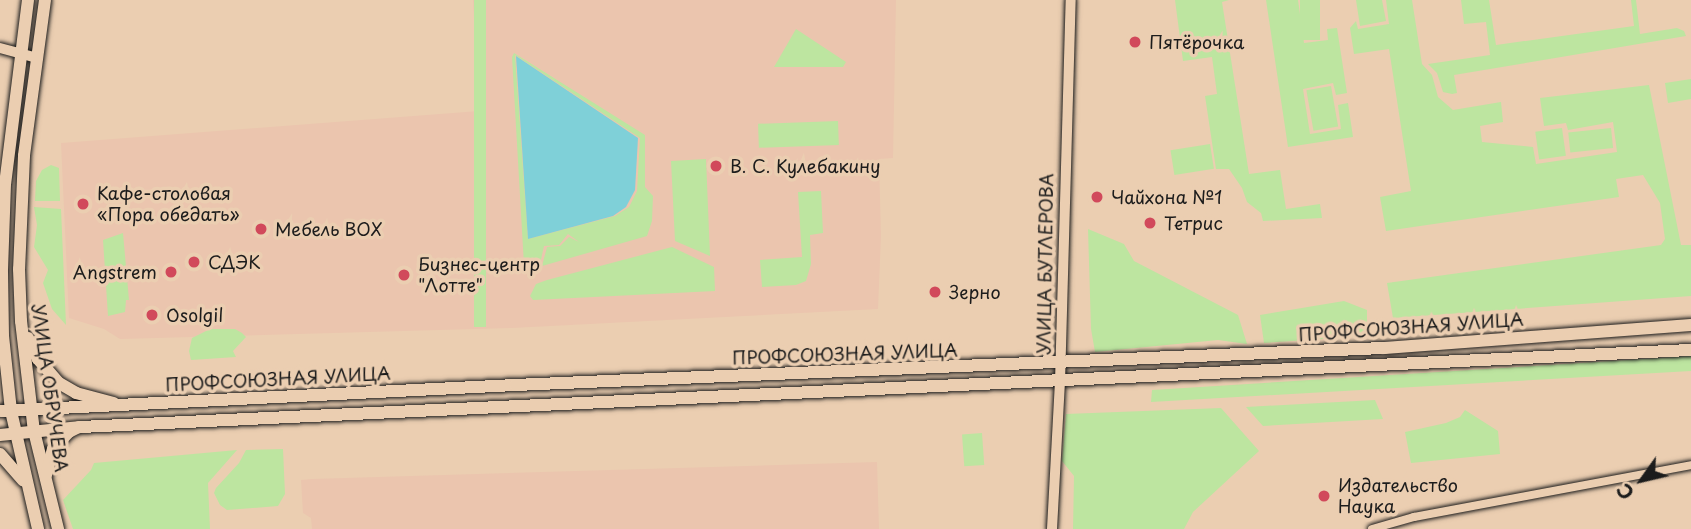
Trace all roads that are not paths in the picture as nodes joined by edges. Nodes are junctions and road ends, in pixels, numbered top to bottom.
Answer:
1 (28, 0) edge
2 (45, 0) edge
3 (1071, 0) edge
4 (0, 48) edge
5 (20, 54) junction
6 (37, 58) junction
7 (21, 321) junction
8 (1689, 326) edge
9 (1690, 349) edge
10 (1060, 363) junction
11 (6, 365) junction
12 (1060, 382) junction
13 (0, 384) edge
14 (115, 404) junction
15 (31, 409) junction
16 (6, 411) edge
17 (81, 427) junction
18 (34, 432) junction
19 (15, 434) junction
20 (0, 435) edge
21 (0, 454) edge
22 (1691, 465) edge
23 (25, 482) junction
24 (45, 483) junction
25 (38, 529) edge
26 (58, 529) edge
27 (1052, 529) edge
28 (1372, 529) edge

1 - 5 main road, УЛИЦА ОБРУЧЕВА
2 - 6 main road, УЛИЦА ОБРУЧЕВА
3 - 10 street, УЛИЦА БУТЛЕРОВА
4 - 5 street
5 - 6 street
5 - 11 main road, УЛИЦА ОБРУЧЕВА
6 - 7 main road, УЛИЦА ОБРУЧЕВА
7 - 14 main road
7 - 15 main road, УЛИЦА ОБРУЧЕВА
8 - 10 main road, ПРОФСОЮЗНАЯ УЛИЦА
9 - 12 main road, ПРОФСОЮЗНАЯ УЛИЦА
10 - 12 street, УЛИЦА БУТЛЕРОВА
10 - 14 main road, ПРОФСОЮЗНАЯ УЛИЦА
11 - 13 main road
11 - 16 main road, УЛИЦА ОБРУЧЕВА
12 - 17 main road, ПРОФСОЮЗНАЯ УЛИЦА
12 - 27 street, УЛИЦА БУТЛЕРОВА
14 - 15 main road, ПРОФСОЮЗНАЯ УЛИЦА
15 - 16 main road, ПРОФСОЮЗНАЯ УЛИЦА
15 - 18 main road, УЛИЦА ОБРУЧЕВА
16 - 19 main road, УЛИЦА ОБРУЧЕВА
17 - 18 main road, ПРОФСОЮЗНАЯ УЛИЦА
17 - 24 main road
18 - 19 main road, ПРОФСОЮЗНАЯ УЛИЦА
18 - 24 main road, УЛИЦА ОБРУЧЕВА
19 - 20 main road
19 - 23 main road, УЛИЦА ОБРУЧЕВА
21 - 23 main road
22 - 28 street
23 - 25 main road, УЛИЦА ОБРУЧЕВА
24 - 26 main road, УЛИЦА ОБРУЧЕВА

